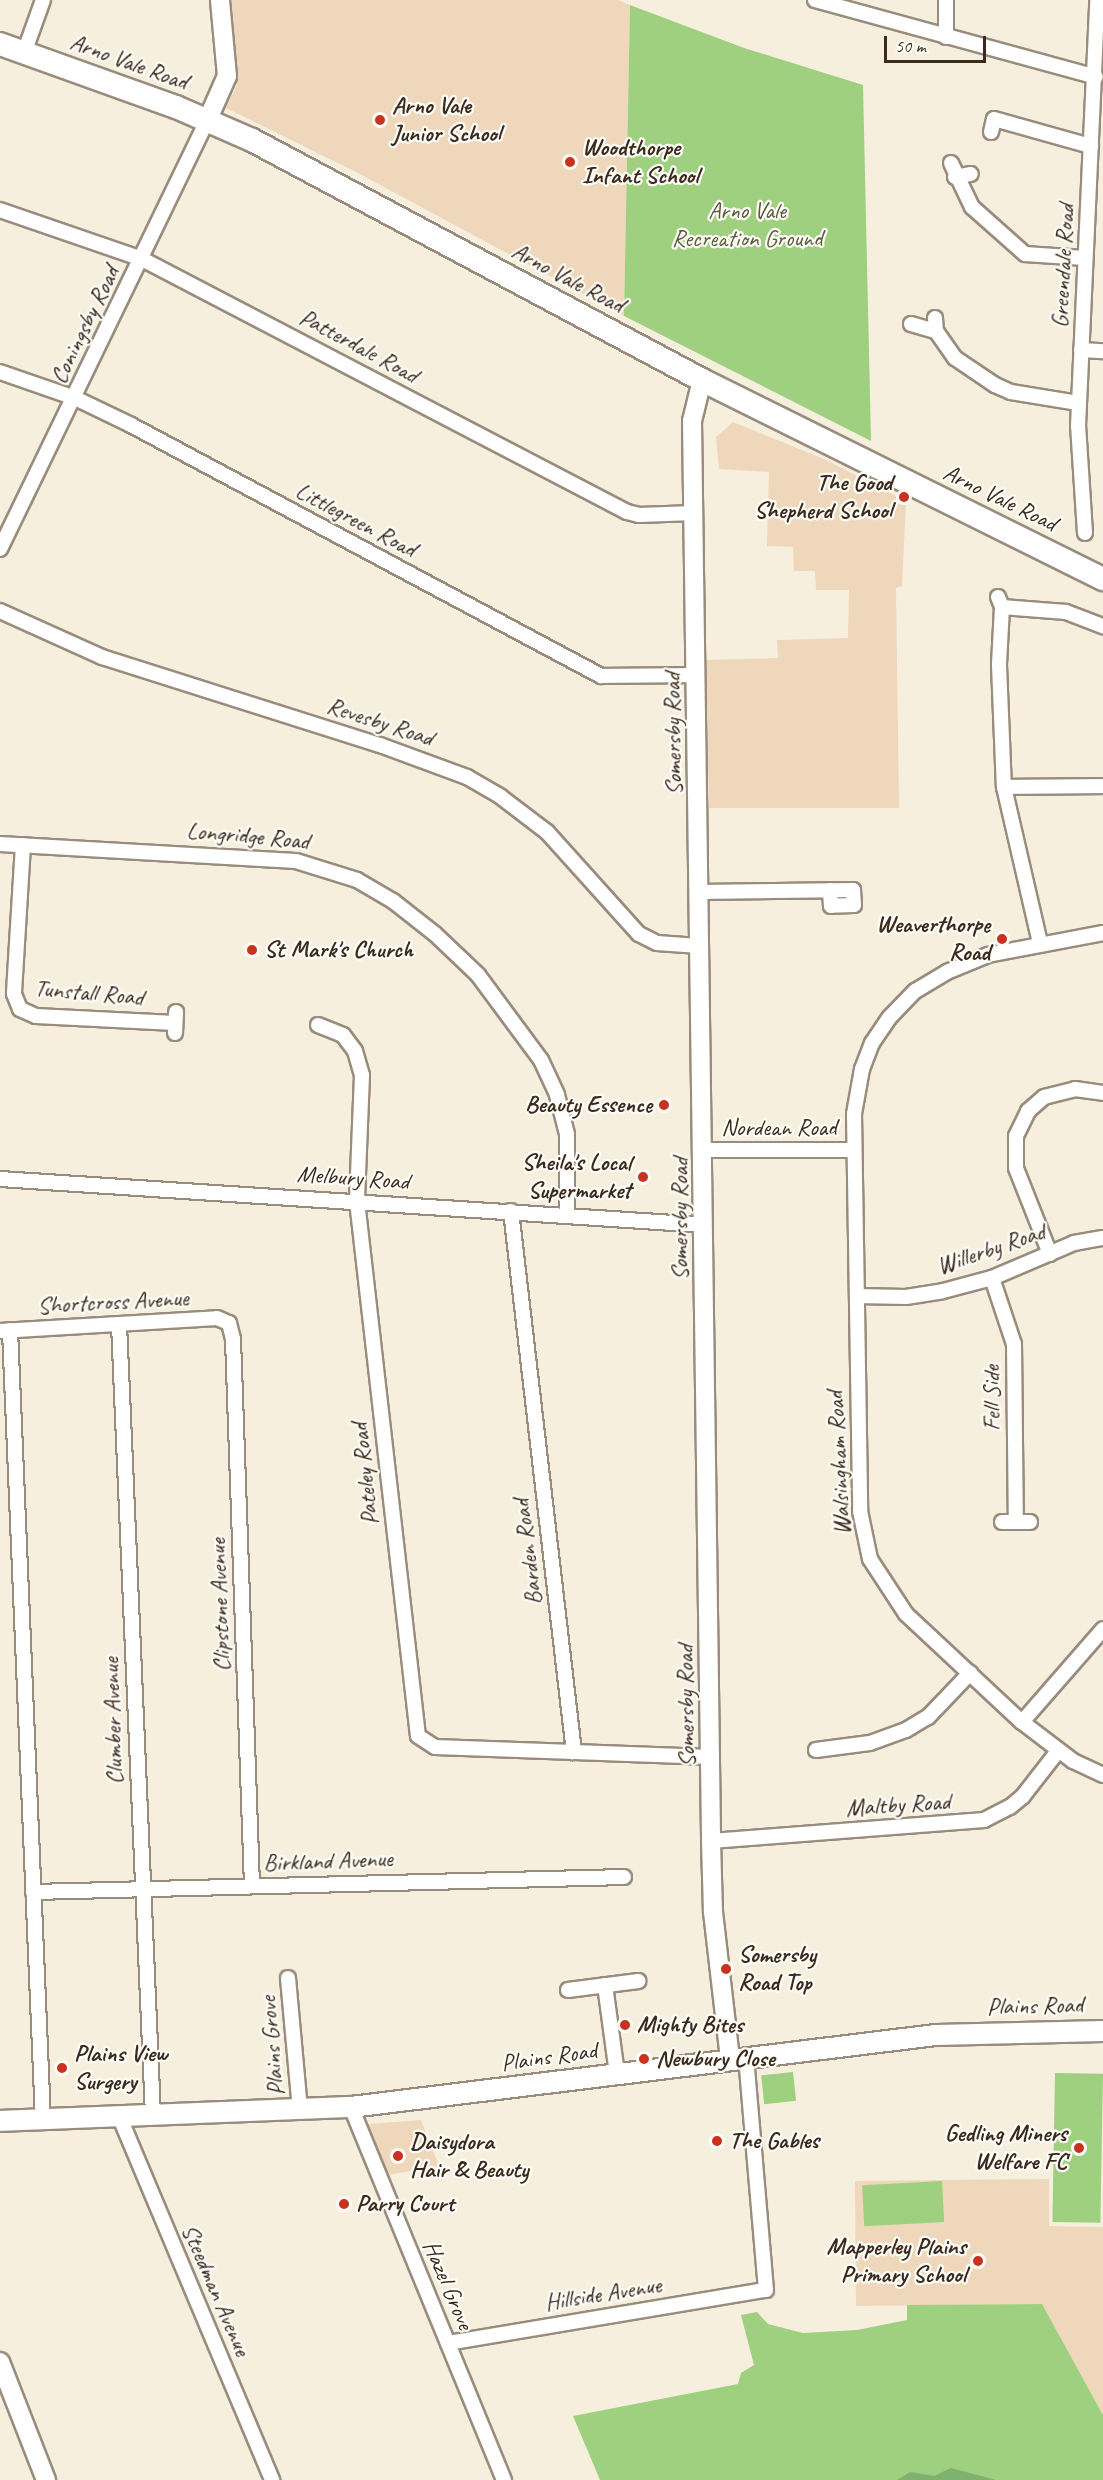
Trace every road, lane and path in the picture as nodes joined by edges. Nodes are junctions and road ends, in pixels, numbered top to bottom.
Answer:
1 (43, 0) edge
2 (220, 0) edge
3 (815, 0) edge
4 (946, 0) edge
5 (1097, 0) edge
6 (946, 37) junction
7 (0, 44) edge
8 (24, 53) junction
9 (1096, 77) junction
10 (208, 119) junction
11 (991, 132) dead end
12 (1091, 146) junction
13 (951, 163) dead end
14 (971, 174) dead end
15 (955, 177) junction
16 (1088, 199) junction
17 (1103, 200) edge
18 (0, 210) edge
19 (1085, 258) junction
20 (142, 259) junction
21 (910, 324) dead end
22 (1081, 350) junction
23 (1103, 351) edge
24 (0, 372) edge
25 (702, 380) junction
26 (75, 398) junction
27 (1078, 403) junction
28 (694, 513) junction
29 (1085, 533) dead end
30 (0, 549) edge
31 (1103, 579) edge
32 (0, 611) edge
33 (1103, 626) edge
34 (696, 675) junction
35 (1103, 786) edge
36 (1004, 787) junction
37 (0, 844) edge
38 (23, 845) junction
39 (830, 890) dead end
40 (698, 892) junction
41 (1103, 933) edge
42 (1040, 943) junction
43 (699, 946) junction
44 (176, 1023) dead end
45 (318, 1025) dead end
46 (1103, 1093) edge
47 (703, 1150) junction
48 (854, 1150) junction
49 (0, 1179) edge
50 (357, 1201) junction
51 (511, 1211) junction
52 (567, 1215) junction
53 (703, 1225) junction
54 (1103, 1238) edge
55 (1050, 1254) junction
56 (992, 1278) junction
57 (857, 1296) junction
58 (229, 1323) joint
59 (119, 1324) junction
60 (5, 1331) edge
61 (1030, 1522) dead end
62 (1103, 1629) edge
63 (970, 1673) junction
64 (1022, 1722) junction
65 (816, 1749) dead end
66 (1058, 1751) junction
67 (573, 1752) junction
68 (710, 1757) junction
69 (1103, 1775) edge
70 (711, 1841) junction
71 (624, 1877) dead end
72 (252, 1886) junction
73 (143, 1887) junction
74 (33, 1892) junction
75 (288, 1978) dead end
76 (638, 1981) dead end
77 (605, 1985) junction
78 (568, 1990) dead end
79 (1103, 2031) edge
80 (738, 2058) junction
81 (617, 2074) junction
82 (351, 2107) junction
83 (300, 2111) junction
84 (153, 2116) junction
85 (120, 2118) junction
86 (43, 2120) junction
87 (0, 2121) edge
88 (448, 2343) junction
89 (0, 2362) edge
90 (46, 2480) edge
91 (272, 2480) edge
92 (504, 2480) edge

1 - 8 street
2 - 10 street
3 - 6 street
4 - 6 street
5 - 9 street, Greendale Road
6 - 9 street
7 - 8 main road, Arno Vale Road
8 - 10 main road, Arno Vale Road
9 - 12 street, Greendale Road
10 - 20 street, Coningsby Road
10 - 25 main road, Arno Vale Road
11 - 12 street
12 - 16 street, Greendale Road
13 - 15 street
14 - 15 street
15 - 19 street
16 - 17 street
16 - 19 street, Greendale Road
18 - 20 street, Patterdale Road
19 - 22 street, Greendale Road
20 - 26 street, Coningsby Road
20 - 28 street, Patterdale Road
21 - 27 street
22 - 23 street
22 - 27 street, Greendale Road
24 - 26 street, Littlegreen Road
25 - 28 street, Somersby Road
25 - 31 main road, Arno Vale Road
26 - 30 street, Coningsby Road
26 - 34 street, Littlegreen Road
27 - 29 street, Greendale Road
28 - 34 street, Somersby Road
32 - 43 street, Revesby Road
33 - 36 street
34 - 40 street, Somersby Road
35 - 36 street
36 - 42 street
37 - 38 street, Longridge Road
38 - 44 street, Tunstall Road
38 - 52 street, Longridge Road
39 - 40 street
40 - 43 street, Somersby Road
41 - 42 street, Walsingham Road
42 - 48 street, Walsingham Road
43 - 47 street, Somersby Road
45 - 50 street, Pateley Road
46 - 55 street
47 - 48 street, Nordean Road
47 - 53 street, Somersby Road
48 - 57 street, Walsingham Road
49 - 50 street, Melbury Road
50 - 51 street, Melbury Road
50 - 67 street, Pateley Road
51 - 52 street, Melbury Road
51 - 67 street, Barden Road
52 - 53 street, Melbury Road
53 - 68 street, Somersby Road
54 - 55 street, Willerby Road
55 - 56 street, Willerby Road
56 - 57 street, Willerby Road
56 - 61 street, Fell Side
57 - 63 street, Walsingham Road
58 - 59 street, Shortcross Avenue
58 - 72 street, Clipstone Avenue
59 - 60 street, Shortcross Avenue
59 - 73 street, Clumber Avenue
60 - 74 street
62 - 64 street
63 - 64 street, Walsingham Road
63 - 65 street
64 - 66 street, Walsingham Road
66 - 69 street, Walsingham Road
66 - 70 street, Maltby Road
67 - 68 street
68 - 70 street, Somersby Road
70 - 80 street, Somersby Road
71 - 72 street, Birkland Avenue
72 - 73 street, Birkland Avenue
73 - 74 street, Birkland Avenue
73 - 84 street, Clumber Avenue
74 - 86 street
75 - 83 street, Plains Grove
76 - 77 street
77 - 78 street
77 - 81 street
79 - 80 main road, Plains Road
80 - 81 main road, Plains Road
80 - 88 street, Hillside Avenue
81 - 82 main road, Plains Road
82 - 83 main road, Plains Road
82 - 88 street, Hazel Grove
83 - 84 main road, Plains Road
84 - 85 main road, Plains Road
85 - 86 main road, Plains Road
85 - 91 street, Steedman Avenue
86 - 87 main road, Plains Road
88 - 92 street, Hazel Grove
89 - 90 street

